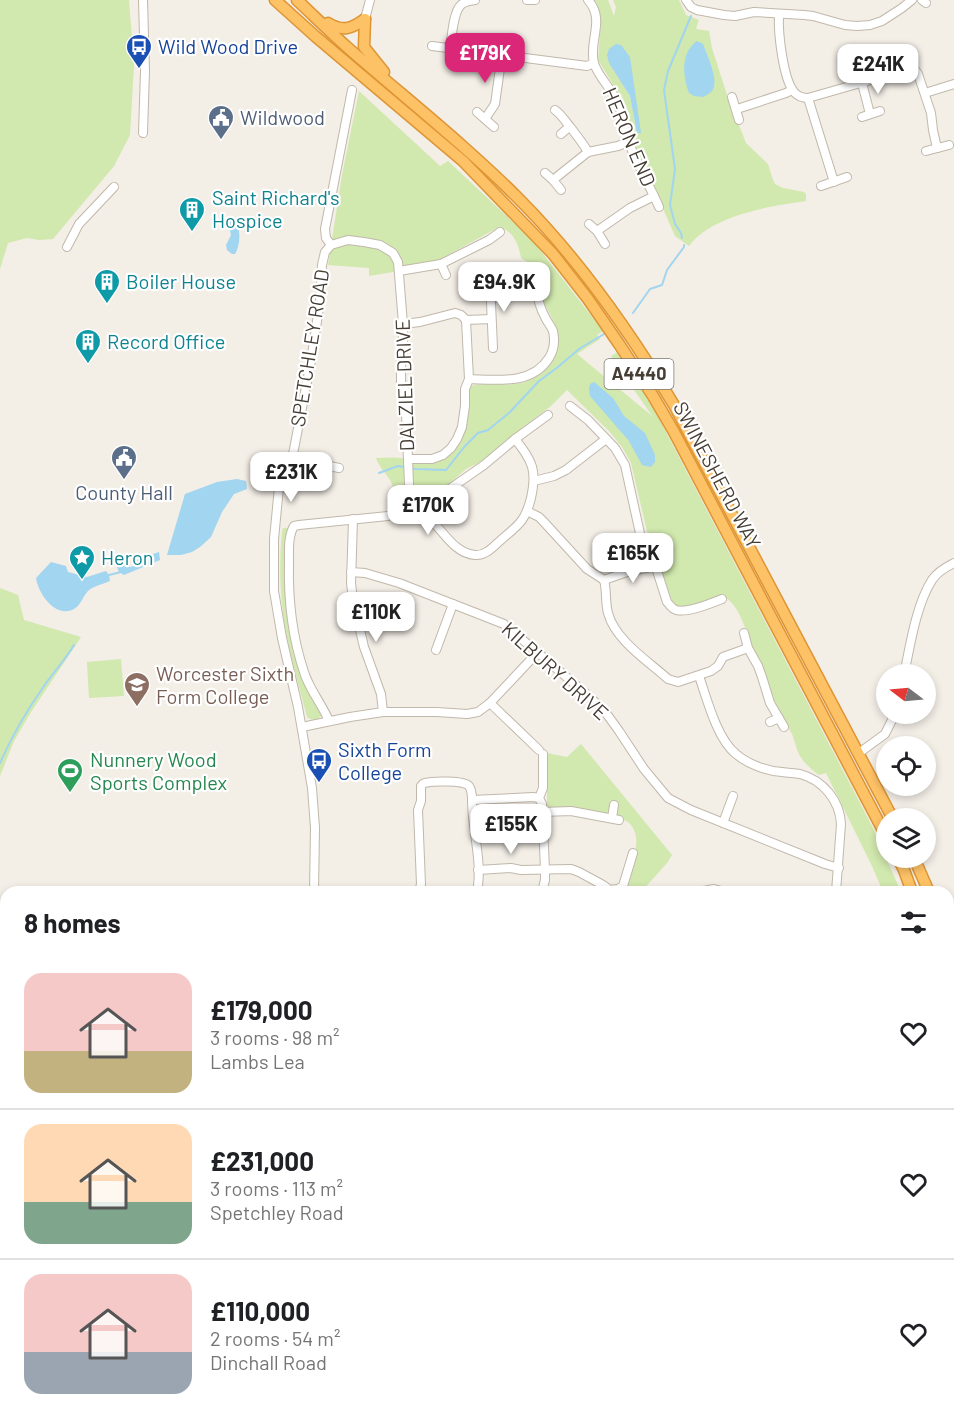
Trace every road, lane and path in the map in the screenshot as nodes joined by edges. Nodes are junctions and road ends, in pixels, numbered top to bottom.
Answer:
1 (143, 0) edge
2 (274, 0) edge
3 (299, 0) edge
4 (370, 0) edge
5 (475, 0) edge
6 (527, 0) edge
7 (536, 0) edge
8 (588, 0) edge
9 (686, 0) edge
10 (912, 0) edge
11 (779, 15) junction
12 (365, 19) junction
13 (432, 46) dead end
14 (450, 48) junction
15 (502, 54) junction
16 (594, 63) junction
17 (862, 83) junction
18 (954, 84) edge
19 (393, 86) junction
20 (352, 90) dead end
21 (792, 90) junction
22 (925, 93) junction
23 (732, 97) dead end
24 (808, 98) junction
25 (555, 110) dead end
26 (737, 110) junction
27 (880, 111) dead end
28 (477, 112) dead end
29 (485, 119) junction
30 (739, 120) dead end
31 (570, 127) junction
32 (494, 128) dead end
33 (143, 133) dead end
34 (561, 134) dead end
35 (628, 142) junction
36 (949, 145) dead end
37 (937, 148) junction
38 (926, 151) dead end
39 (588, 152) junction
40 (545, 173) dead end
41 (847, 177) dead end
42 (553, 180) junction
43 (834, 182) junction
44 (821, 186) dead end
45 (114, 187) dead end
46 (561, 190) dead end
47 (654, 196) junction
48 (659, 207) dead end
49 (589, 224) dead end
50 (597, 231) junction
51 (500, 232) dead end
52 (605, 244) dead end
53 (331, 245) junction
54 (67, 247) dead end
55 (441, 264) junction
56 (399, 271) junction
57 (446, 275) dead end
58 (490, 280) dead end
59 (537, 288) dead end
60 (491, 319) junction
61 (466, 320) junction
62 (403, 324) junction
63 (493, 348) dead end
64 (469, 379) junction
65 (570, 406) dead end
66 (548, 415) dead end
67 (515, 439) junction
68 (606, 439) junction
69 (292, 458) junction
70 (408, 464) junction
71 (339, 468) dead end
72 (534, 481) junction
73 (527, 512) junction
74 (422, 513) junction
75 (388, 516) dead end
76 (353, 519) junction
77 (954, 562) edge
78 (655, 566) junction
79 (351, 572) junction
80 (604, 580) junction
81 (722, 599) dead end
82 (453, 604) junction
83 (744, 633) dead end
84 (748, 648) junction
85 (436, 650) dead end
86 (538, 652) junction
87 (906, 664) edge
88 (699, 676) junction
89 (490, 703) junction
90 (383, 712) junction
91 (778, 718) junction
92 (329, 721) junction
93 (770, 722) dead end
94 (890, 724) edge
95 (302, 727) junction
96 (784, 727) dead end
97 (859, 753) junction
98 (733, 796) dead end
99 (539, 798) junction
100 (472, 800) junction
101 (614, 805) dead end
102 (887, 808) edge
103 (542, 812) junction
104 (876, 817) edge
105 (723, 823) junction
106 (633, 854) dead end
107 (839, 868) junction
108 (903, 868) edge
109 (918, 868) edge
110 (545, 869) junction
111 (478, 870) junction
112 (314, 886) edge
113 (420, 886) edge
114 (477, 886) edge
115 (544, 886) edge
116 (604, 886) edge
117 (623, 886) edge
118 (837, 886) edge
119 (910, 886) edge
120 (926, 886) edge

1 - 33 street
2 - 104 highway, SWINESHERD WAY / A4440
3 - 12 highway
3 - 19 highway, SWINESHERD WAY / A4440
4 - 12 street
5 - 14 street
6 - 7 street
8 - 16 street, HERON END
9 - 11 street
10 - 11 street
11 - 21 street
12 - 19 highway
13 - 14 street
14 - 15 street
15 - 16 street
15 - 29 street
16 - 35 street, HERON END
17 - 22 street
17 - 24 street
17 - 27 street
18 - 22 street
19 - 97 highway, SWINESHERD WAY / A4440
20 - 53 street, SPETCHLEY ROAD
21 - 24 street
21 - 26 street
22 - 37 street
23 - 26 street
24 - 43 street
25 - 31 street
26 - 30 street
28 - 29 street
29 - 32 street
31 - 34 street
31 - 39 street
35 - 39 street
35 - 47 street, HERON END
36 - 37 street
37 - 38 street
39 - 42 street
40 - 42 street
41 - 43 street
42 - 46 street
43 - 44 street
45 - 54 street
47 - 48 street, HERON END
47 - 50 street
49 - 50 street
50 - 52 street
51 - 55 street
53 - 56 street, DALZIEL DRIVE
53 - 69 street, SPETCHLEY ROAD
55 - 56 street
55 - 57 street
56 - 62 street, DALZIEL DRIVE
58 - 60 street
59 - 64 street
60 - 61 street
60 - 63 street
61 - 62 street
61 - 64 street
62 - 70 street, DALZIEL DRIVE
64 - 70 street
65 - 68 street
66 - 67 street
67 - 72 street, DALZIEL DRIVE
67 - 74 street
68 - 72 street
68 - 78 street
69 - 71 street
69 - 95 street, SPETCHLEY ROAD
70 - 74 street, DALZIEL DRIVE
72 - 73 street, DALZIEL DRIVE
73 - 74 street, DALZIEL DRIVE
73 - 80 street
75 - 76 street
76 - 79 street
76 - 92 street
77 - 87 street
78 - 80 street
78 - 81 street
79 - 82 street, KILBURY DRIVE
79 - 90 street
80 - 88 street
82 - 85 street
82 - 86 street, KILBURY DRIVE
83 - 84 street
84 - 88 street
84 - 91 street
86 - 89 street
86 - 105 street, KILBURY DRIVE
88 - 107 street
89 - 90 street
89 - 99 street
90 - 92 street
91 - 93 street
91 - 96 street
92 - 95 street
94 - 97 street
95 - 112 street, SPETCHLEY ROAD
97 - 102 highway, SWINESHERD WAY / A4440
98 - 105 street
99 - 100 street
99 - 103 street
100 - 111 street
100 - 113 street
101 - 103 street
103 - 110 street
105 - 107 street, KILBURY DRIVE
106 - 117 street
107 - 118 street
108 - 119 highway
109 - 120 highway
110 - 111 street
110 - 115 street
110 - 116 street
111 - 114 street

